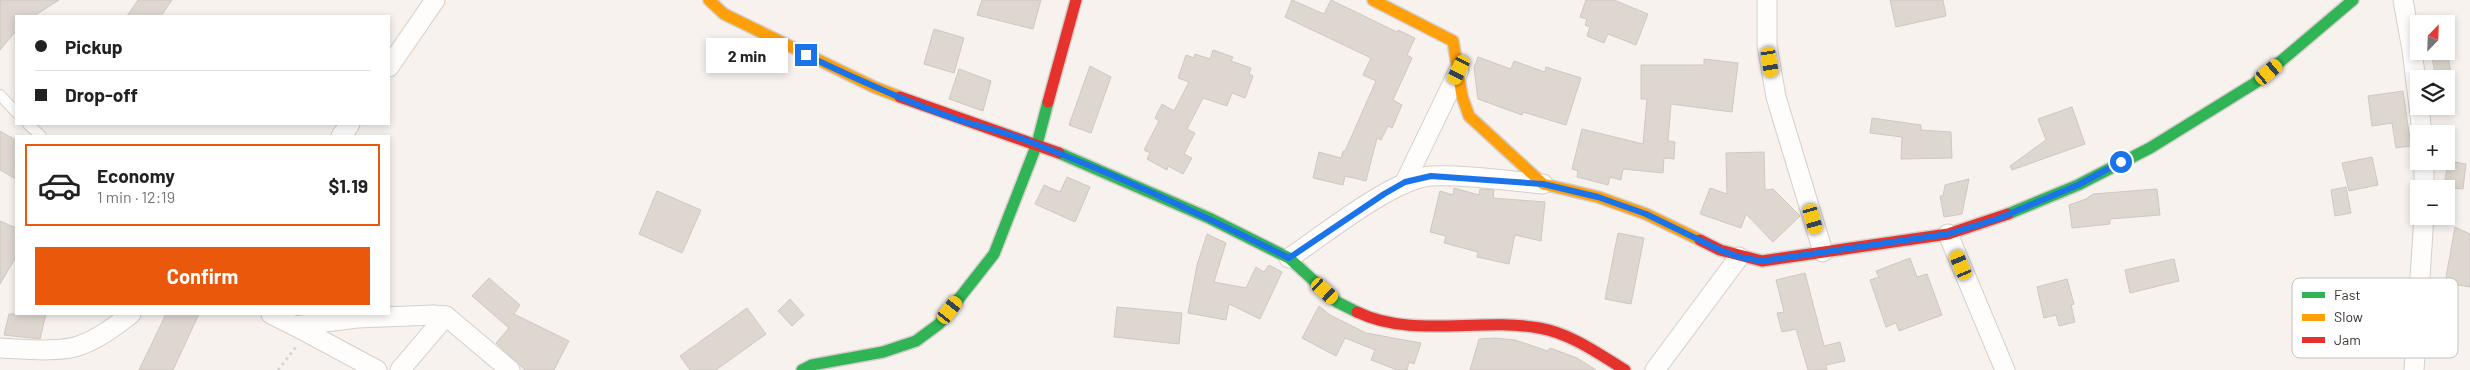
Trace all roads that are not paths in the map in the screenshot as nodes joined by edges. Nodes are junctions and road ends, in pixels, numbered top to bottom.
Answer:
1 (435, 0) edge
2 (709, 0) edge
3 (1076, 0) edge
4 (1373, 0) edge
5 (1768, 0) edge
6 (2353, 0) edge
7 (2402, 0) edge
8 (390, 66) edge
9 (1459, 70) junction
10 (2414, 70) edge
11 (0, 95) edge
12 (15, 111) edge
13 (29, 125) edge
14 (40, 135) edge
15 (1036, 144) junction
16 (1405, 182) junction
17 (1543, 184) junction
18 (2423, 225) edge
19 (1948, 234) junction
20 (1823, 252) junction
21 (1739, 257) junction
22 (1289, 258) junction
23 (2420, 278) edge
24 (129, 315) edge
25 (273, 315) edge
26 (446, 316) junction
27 (301, 329) junction
28 (0, 348) edge
29 (377, 370) edge
30 (400, 370) edge
31 (510, 370) edge
32 (802, 370) edge
33 (1625, 370) edge
34 (1656, 370) edge
35 (2005, 370) edge

1 - 8 street
2 - 15 street
3 - 15 street
4 - 9 street
5 - 20 street
6 - 19 street
7 - 10 street
9 - 16 street
9 - 17 street
11 - 12 lane
13 - 14 lane
15 - 22 street
15 - 32 street
16 - 17 street
16 - 22 street
17 - 21 street
18 - 23 street
19 - 20 street
19 - 35 street
20 - 21 street
21 - 34 street
22 - 33 street
24 - 28 street
25 - 27 street
26 - 27 street
26 - 30 street
26 - 31 street
27 - 29 street

